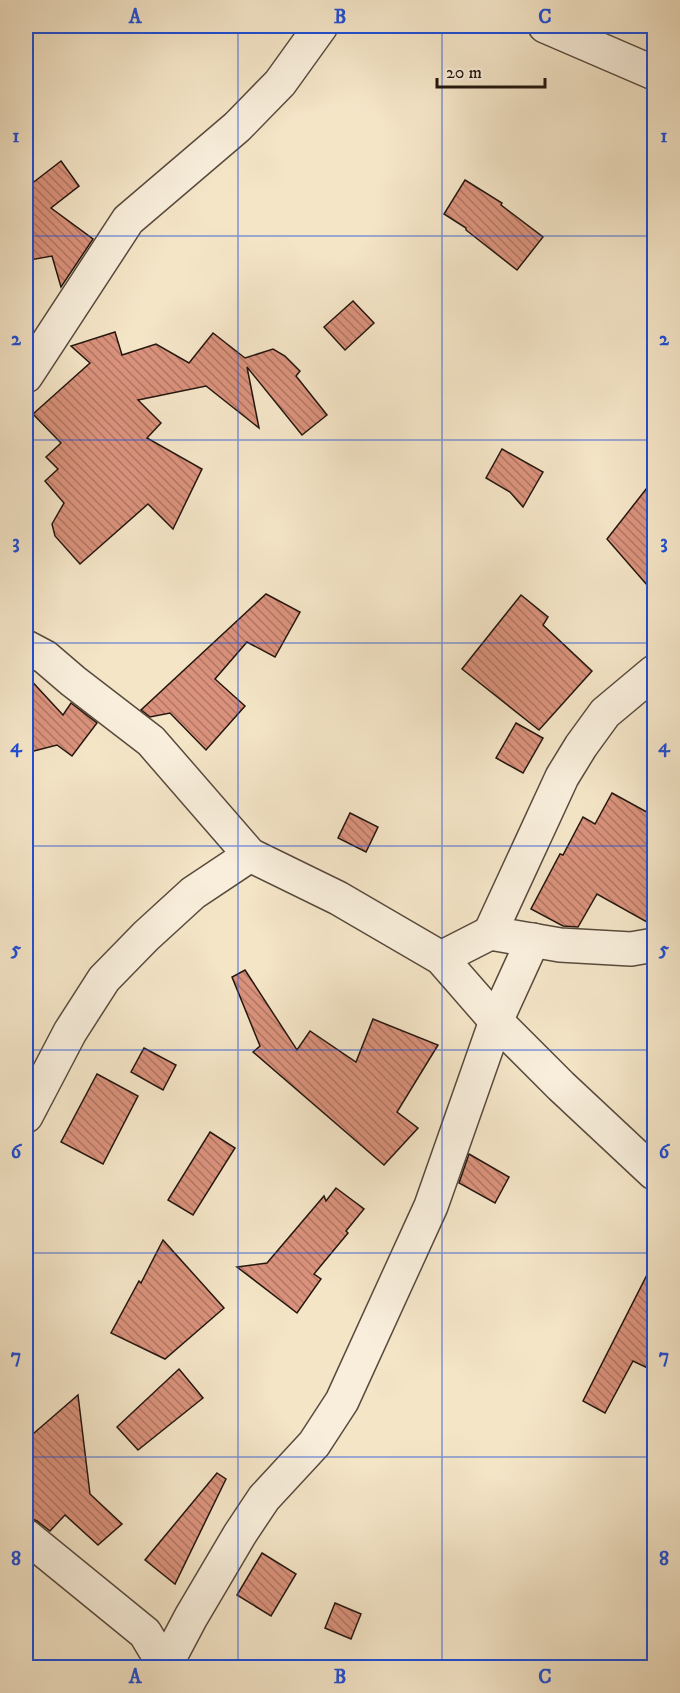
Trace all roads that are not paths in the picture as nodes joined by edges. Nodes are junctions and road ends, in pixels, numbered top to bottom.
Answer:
1 (321, 26) edge
2 (545, 26) edge
3 (654, 73) edge
4 (26, 376) edge
5 (26, 646) edge
6 (654, 672) edge
7 (250, 855) junction
8 (490, 933) junction
9 (533, 940) junction
10 (654, 945) edge
11 (441, 958) junction
12 (496, 1021) junction
13 (26, 1116) edge
14 (654, 1173) edge
15 (26, 1536) edge
16 (165, 1667) edge

1 - 4 street
2 - 3 street
5 - 7 street
6 - 8 street
7 - 11 street
7 - 13 street
8 - 9 street
8 - 11 street
9 - 10 street
9 - 12 street
11 - 12 street
12 - 14 street
12 - 16 street
15 - 16 street

